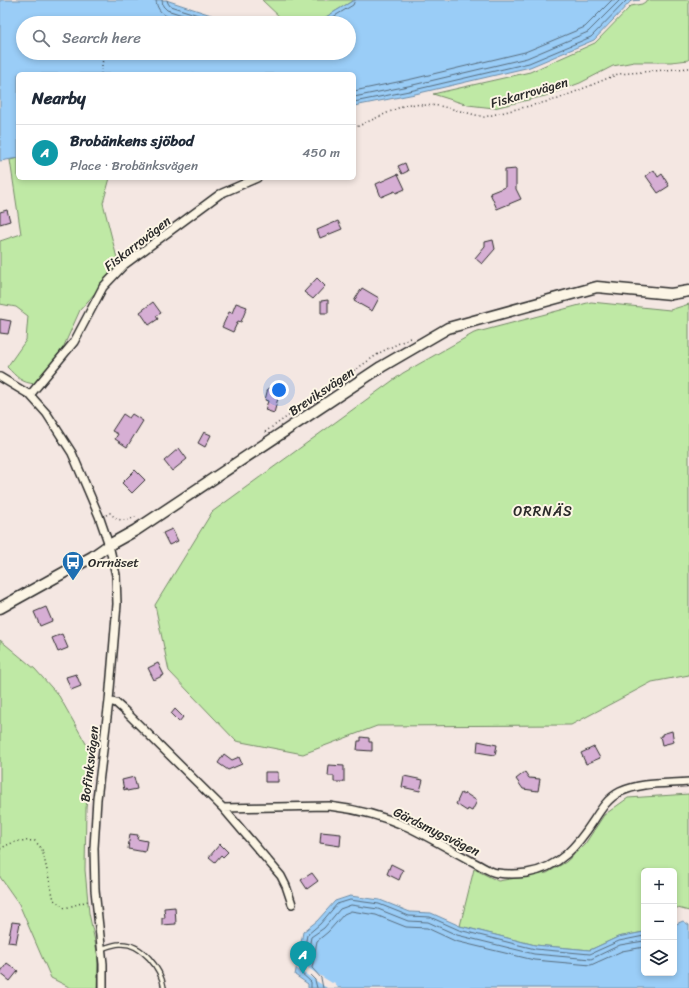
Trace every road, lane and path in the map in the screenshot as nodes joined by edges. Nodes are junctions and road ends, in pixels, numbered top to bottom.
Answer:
1 (103, 60) edge
2 (689, 68) edge
3 (102, 72) edge
4 (356, 127) edge
5 (253, 180) edge
6 (689, 291) edge
7 (0, 377) edge
8 (30, 395) junction
9 (109, 545) junction
10 (0, 608) edge
11 (109, 701) junction
12 (689, 782) edge
13 (223, 808) junction
14 (0, 849) edge
15 (96, 899) junction
16 (292, 904) dead end
17 (101, 948) junction
18 (103, 988) edge
19 (164, 988) edge

1 - 3 path
2 - 4 path, Fiskarrovägen
5 - 8 street, Fiskarrovägen
6 - 9 main road, Breviksvägen
7 - 8 street, Bofinksvägen
8 - 9 street, Bofinksvägen
9 - 10 main road, Breviksvägen
9 - 11 street, Bofinksvägen
11 - 13 street
11 - 15 street, Bofinksvägen
12 - 13 street, Gärdsmygsvägen
13 - 16 street
14 - 15 path
15 - 17 street, Bofinksvägen
17 - 18 street, Bofinksvägen
17 - 19 lane

